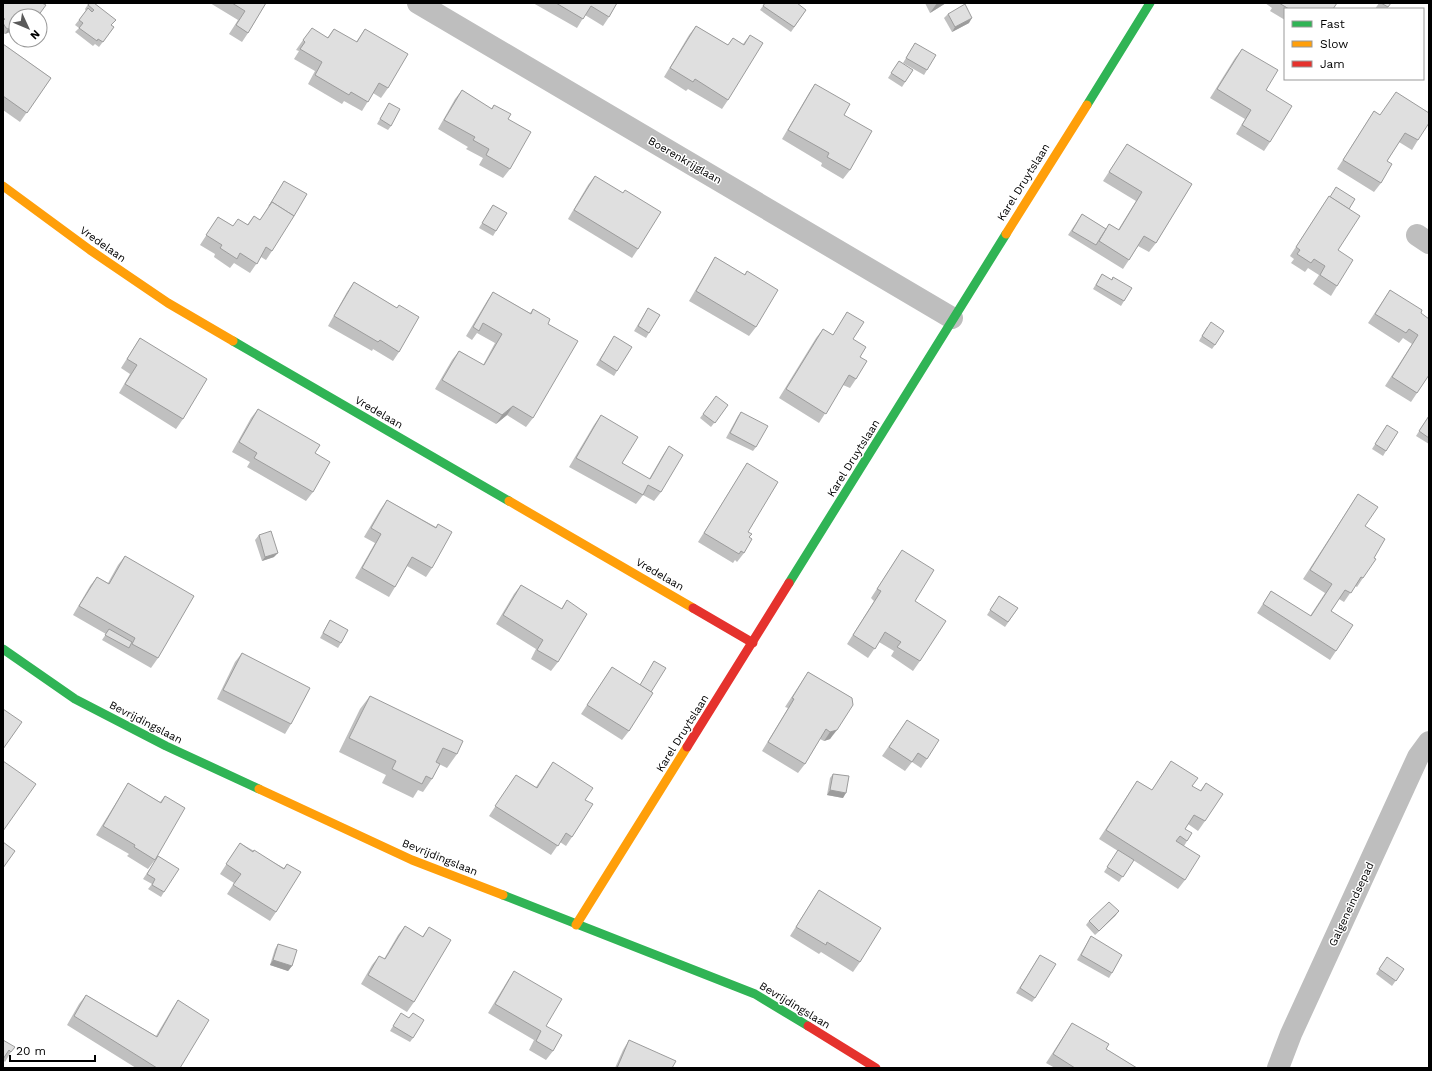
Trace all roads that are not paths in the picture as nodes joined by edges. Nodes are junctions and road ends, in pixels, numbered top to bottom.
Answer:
1 (418, 3) edge
2 (1150, 3) edge
3 (3, 186) edge
4 (952, 318) junction
5 (754, 643) junction
6 (3, 649) edge
7 (1429, 742) edge
8 (576, 925) junction
9 (876, 1068) edge
10 (1278, 1068) edge

1 - 4 street, Boerenkrijglaan
2 - 4 street, Karel Druytslaan
3 - 5 street, Vredelaan
4 - 5 street, Karel Druytslaan
5 - 8 street, Karel Druytslaan
6 - 8 street, Bevrijdingslaan
7 - 10 street, Galgeneindsepad
8 - 9 street, Bevrijdingslaan

